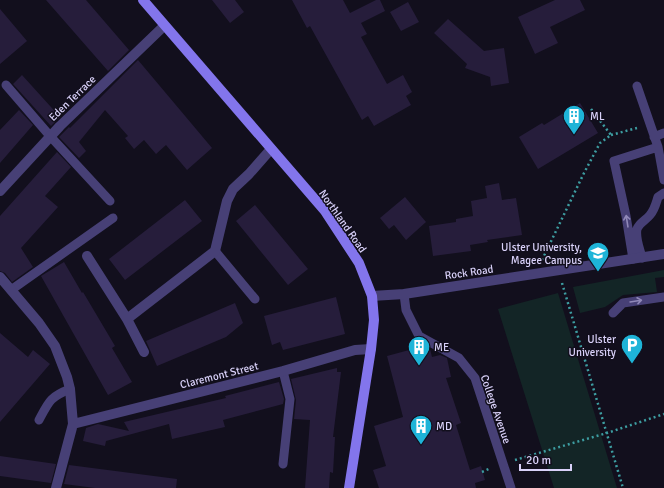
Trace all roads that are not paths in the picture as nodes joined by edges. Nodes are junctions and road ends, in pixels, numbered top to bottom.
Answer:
1 (143, 0) edge
2 (164, 26) junction
3 (6, 85) dead end
4 (637, 86) dead end
5 (664, 133) edge
6 (50, 136) junction
7 (654, 137) junction
8 (658, 147) junction
9 (271, 150) junction
10 (664, 180) edge
11 (0, 191) edge
12 (664, 193) edge
13 (110, 200) dead end
14 (113, 218) dead end
15 (215, 251) junction
16 (664, 254) edge
17 (87, 256) dead end
18 (638, 259) junction
19 (0, 277) edge
20 (11, 290) junction
21 (404, 294) junction
22 (372, 296) junction
23 (664, 297) edge
24 (255, 299) dead end
25 (613, 314) dead end
26 (127, 319) junction
27 (371, 349) junction
28 (144, 352) dead end
29 (283, 371) junction
30 (70, 389) junction
31 (39, 420) dead end
32 (73, 424) junction
33 (283, 464) dead end
34 (56, 488) edge
35 (349, 488) edge
36 (511, 488) edge

1 - 2 main road, Northland Road
2 - 6 street, Eden Terrace
2 - 9 main road, Northland Road
3 - 6 lane
4 - 7 lane
5 - 7 lane
6 - 11 street, Eden Terrace
6 - 13 lane
7 - 8 lane
8 - 10 lane
18 -> 8 lane
9 - 15 street
9 - 22 main road, Northland Road
12 - 18 lane
14 - 20 lane
15 - 24 lane
15 - 26 street
16 - 18 street, Rock Road
17 - 26 street
18 - 21 street, Rock Road
19 - 20 street
20 - 30 street
21 - 22 street, Rock Road
21 - 36 lane, College Avenue
22 - 27 main road, Northland Road
25 -> 23 lane
26 - 28 street
27 - 29 street, Claremont Street
27 - 35 main road, Northland Road
29 - 32 street, Claremont Street
29 - 33 lane
30 - 31 lane
30 - 32 street
32 - 34 street

